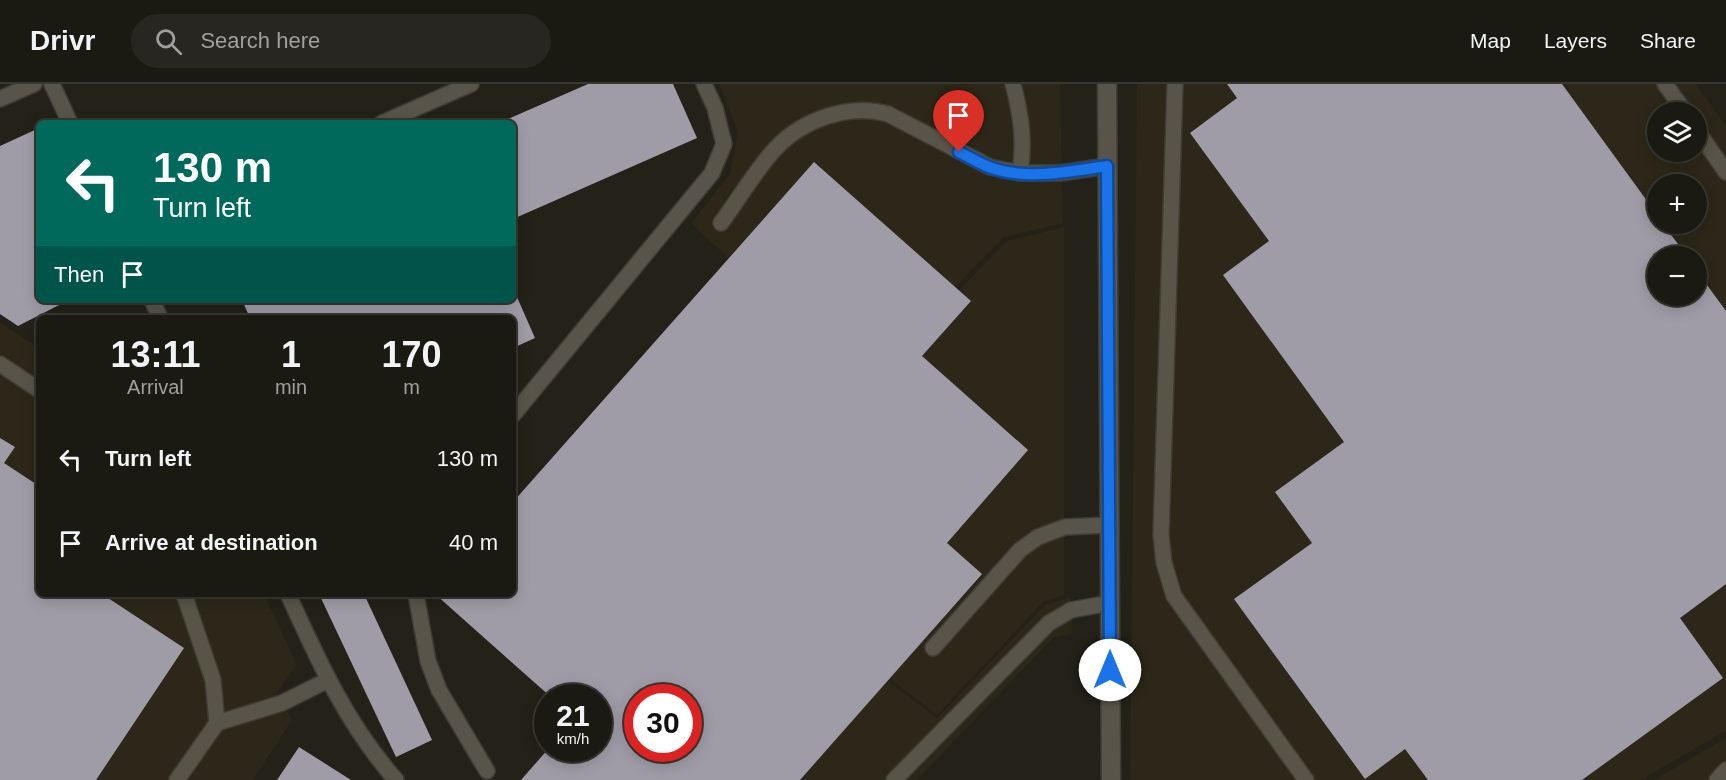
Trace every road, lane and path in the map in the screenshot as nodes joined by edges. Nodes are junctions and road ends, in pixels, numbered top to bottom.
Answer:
1 (34, 84) edge
2 (52, 84) edge
3 (471, 84) edge
4 (704, 84) edge
5 (1013, 84) edge
6 (1107, 84) edge
7 (1175, 84) edge
8 (1665, 84) edge
9 (0, 99) edge
10 (1678, 102) edge
11 (69, 120) edge
12 (389, 120) edge
13 (1707, 145) edge
14 (1107, 166) junction
15 (1726, 172) edge
16 (1020, 173) junction
17 (721, 223) dead end
18 (0, 364) edge
19 (36, 388) edge
20 (516, 411) edge
21 (1109, 525) junction
22 (185, 597) edge
23 (289, 597) edge
24 (417, 597) edge
25 (1110, 603) junction
26 (933, 648) dead end
27 (328, 680) junction
28 (218, 723) junction
29 (1726, 770) edge
30 (487, 771) dead end
31 (177, 780) edge
32 (396, 780) edge
33 (894, 780) edge
34 (1111, 780) edge
35 (1306, 780) edge
36 (1717, 780) edge

1 - 9 lane
2 - 11 lane
3 - 12 lane
4 - 20 lane
5 - 16 lane
6 - 14 street
7 - 35 lane
8 - 10 lane
13 - 15 lane
14 - 16 lane
14 - 21 street
16 - 17 lane
18 - 19 lane
21 - 25 street
21 - 26 lane
22 - 28 lane
23 - 27 lane
24 - 30 lane
25 - 33 lane
25 - 34 street
27 - 28 lane
27 - 32 lane
28 - 31 lane
29 - 36 lane

